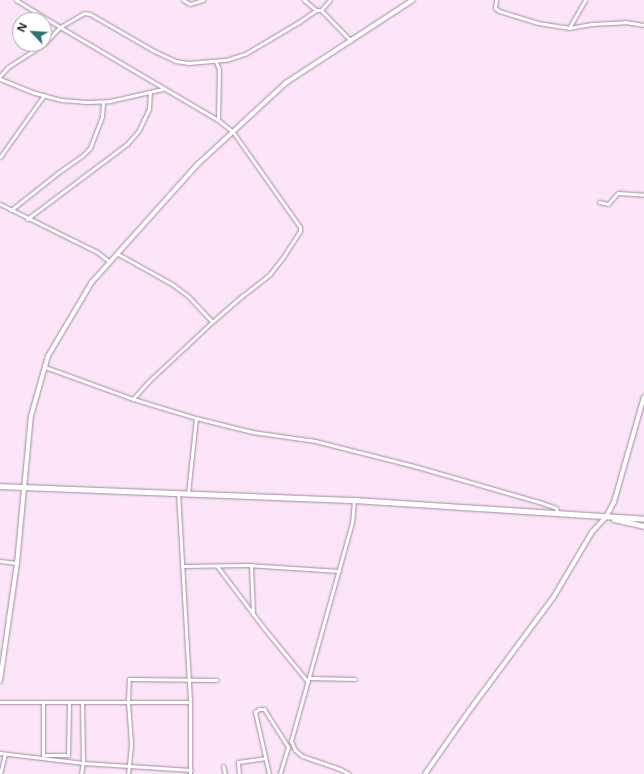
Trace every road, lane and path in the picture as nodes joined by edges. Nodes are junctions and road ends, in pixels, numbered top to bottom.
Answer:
1 (16, 0) edge
2 (183, 0) edge
3 (203, 0) edge
4 (304, 0) edge
5 (330, 0) edge
6 (413, 0) edge
7 (496, 0) edge
8 (585, 0) edge
9 (316, 10) junction
10 (321, 10) junction
11 (644, 25) edge
12 (60, 27) junction
13 (569, 28) junction
14 (351, 41) junction
15 (216, 62) junction
16 (0, 78) edge
17 (163, 89) junction
18 (150, 92) junction
19 (44, 95) junction
20 (103, 102) junction
21 (218, 120) junction
22 (233, 132) junction
23 (0, 157) edge
24 (644, 195) edge
25 (599, 202) dead end
26 (0, 204) edge
27 (11, 210) junction
28 (27, 219) junction
29 (118, 254) junction
30 (110, 262) junction
31 (212, 322) junction
32 (45, 367) junction
33 (644, 397) edge
34 (134, 399) junction
35 (196, 418) junction
36 (0, 486) edge
37 (26, 486) junction
38 (178, 492) junction
39 (188, 493) junction
40 (354, 500) junction
41 (558, 514) junction
42 (606, 517) junction
43 (644, 519) edge
44 (644, 526) edge
45 (0, 561) edge
46 (17, 563) junction
47 (251, 565) junction
48 (182, 566) junction
49 (217, 566) junction
50 (339, 571) junction
51 (253, 614) junction
52 (1, 673) edge
53 (189, 678) junction
54 (355, 679) dead end
55 (217, 680) dead end
56 (308, 680) junction
57 (0, 681) edge
58 (0, 702) edge
59 (43, 702) junction
60 (69, 702) junction
61 (82, 702) junction
62 (128, 702) junction
63 (190, 702) junction
64 (0, 753) edge
65 (5, 754) junction
66 (265, 758) junction
67 (83, 763) junction
68 (223, 766) dead end
69 (129, 767) junction
70 (191, 770) junction
71 (0, 774) edge
72 (81, 774) edge
73 (128, 774) edge
74 (190, 774) edge
75 (225, 774) edge
76 (239, 774) edge
77 (269, 774) edge
78 (280, 774) edge
79 (349, 774) edge
80 (425, 774) edge

1 - 12 street
2 - 3 street
4 - 9 street
5 - 10 street
6 - 14 street
7 - 13 street
8 - 13 street
9 - 10 street
9 - 15 street
10 - 14 street
11 - 13 street
12 - 15 street
12 - 16 street
12 - 17 street
14 - 22 street
15 - 21 street
16 - 19 street
17 - 18 street
17 - 21 street
18 - 20 street
18 - 28 street
19 - 20 street
19 - 23 street
20 - 27 street
21 - 22 street
22 - 29 street
22 - 31 street
24 - 25 street
26 - 27 street
27 - 28 street
28 - 30 street
29 - 30 street
29 - 31 street
30 - 32 street
31 - 34 street
32 - 34 street
32 - 37 street
33 - 42 street
34 - 35 street
35 - 39 street
35 - 41 street
36 - 37 main road
37 - 38 main road
37 - 46 street
38 - 39 main road
38 - 48 street
39 - 40 main road
40 - 41 main road
40 - 50 street
41 - 42 main road
42 - 43 main road
42 - 44 main road
42 - 80 street
45 - 46 street
46 - 52 street
47 - 49 street
47 - 50 street
47 - 51 street
48 - 49 street
48 - 53 street
49 - 51 street
50 - 56 street
51 - 56 street
52 - 57 street
53 - 55 street
53 - 62 street
53 - 63 street
54 - 56 street
56 - 79 street
58 - 59 street
59 - 60 street
59 - 60 street
60 - 61 street
61 - 62 street
61 - 67 street
62 - 63 street
62 - 69 street
63 - 70 street
64 - 65 street
65 - 67 street
65 - 71 street
66 - 76 street
66 - 77 street
66 - 78 street
67 - 69 street
67 - 72 street
68 - 75 street
69 - 70 street
69 - 73 street
70 - 74 street

